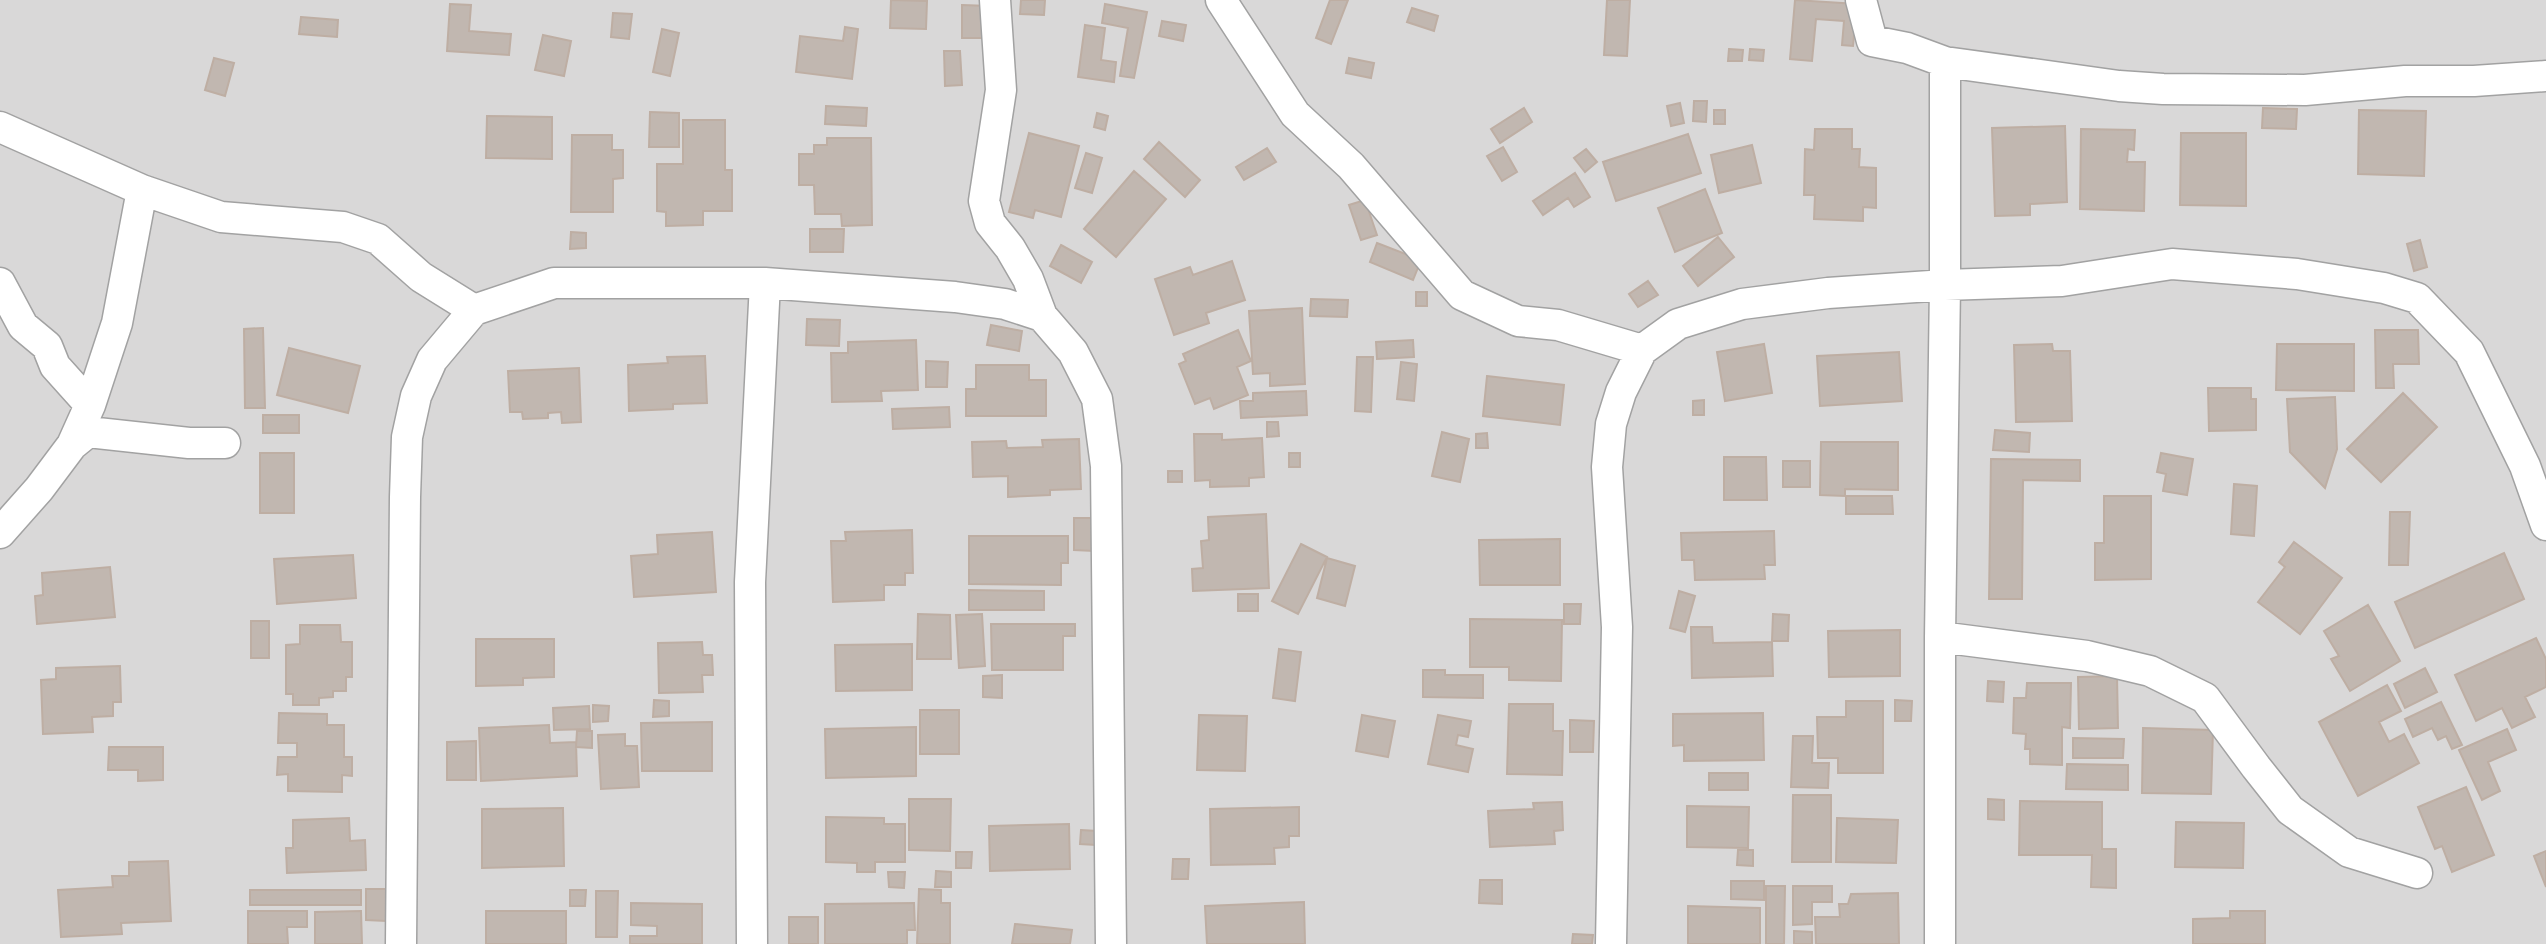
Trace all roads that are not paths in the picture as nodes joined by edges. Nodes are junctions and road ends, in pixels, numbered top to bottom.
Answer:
1 (995, 0) edge
2 (1221, 0) edge
3 (1861, 0) edge
4 (1945, 62) junction
5 (2546, 76) edge
6 (0, 127) edge
7 (142, 190) junction
8 (0, 283) edge
9 (765, 283) junction
10 (1945, 285) junction
11 (474, 310) junction
12 (1042, 316) junction
13 (1642, 350) junction
14 (90, 405) junction
15 (225, 443) dead end
16 (72, 445) junction
17 (2546, 525) edge
18 (0, 533) edge
19 (1940, 637) junction
20 (2417, 873) dead end
21 (401, 944) edge
22 (752, 944) edge
23 (1111, 944) edge
24 (1611, 944) edge
25 (1940, 944) edge

1 - 12 street
2 - 13 street
3 - 4 street
4 - 5 street
4 - 10 street
6 - 7 street
7 - 11 street
7 - 14 street
8 - 14 street
9 - 11 street
9 - 12 street
9 - 22 street
10 - 13 street
10 - 17 street
10 - 19 street
11 - 21 street
12 - 23 street
13 - 24 street
14 - 16 street
15 - 16 street
16 - 18 street
19 - 20 street
19 - 25 street

